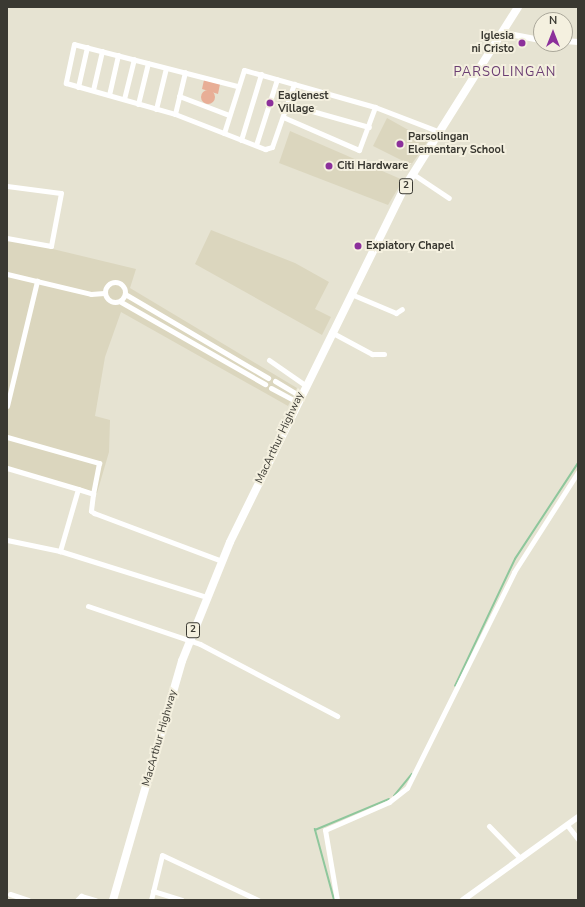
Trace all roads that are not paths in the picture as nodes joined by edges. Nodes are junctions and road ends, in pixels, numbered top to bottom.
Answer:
1 (518, 7) edge
2 (504, 33) junction
3 (533, 38) edge
4 (87, 47) junction
5 (102, 51) junction
6 (118, 55) junction
7 (134, 59) junction
8 (148, 63) junction
9 (166, 68) junction
10 (185, 72) junction
11 (261, 74) junction
12 (277, 79) junction
13 (294, 84) junction
14 (237, 86) junction
15 (78, 87) junction
16 (93, 90) junction
17 (109, 95) junction
18 (179, 96) junction
19 (124, 99) junction
20 (138, 104) junction
21 (288, 104) junction
22 (375, 107) junction
23 (156, 109) junction
24 (175, 114) junction
25 (229, 115) junction
26 (283, 117) junction
27 (369, 127) junction
28 (440, 132) junction
29 (224, 133) junction
30 (241, 140) junction
31 (256, 145) junction
32 (413, 174) junction
33 (7, 186) edge
34 (449, 198) dead end
35 (7, 238) edge
36 (7, 274) edge
37 (37, 281) junction
38 (104, 293) junction
39 (125, 294) junction
40 (351, 294) junction
41 (121, 302) junction
42 (402, 309) dead end
43 (164, 317) junction
44 (160, 324) junction
45 (331, 332) junction
46 (198, 337) junction
47 (194, 344) junction
48 (384, 354) dead end
49 (230, 356) junction
50 (269, 360) dead end
51 (228, 363) junction
52 (268, 378) dead end
53 (275, 381) dead end
54 (265, 384) dead end
55 (305, 385) junction
56 (271, 388) dead end
57 (298, 399) junction
58 (7, 406) edge
59 (7, 437) edge
60 (7, 468) edge
61 (578, 472) edge
62 (78, 489) junction
63 (93, 494) junction
64 (7, 540) edge
65 (60, 551) junction
66 (222, 561) junction
67 (206, 597) junction
68 (88, 606) dead end
69 (190, 640) junction
70 (337, 716) dead end
71 (578, 817) edge
72 (567, 825) junction
73 (489, 826) dead end
74 (578, 838) edge
75 (520, 858) junction
76 (153, 891) junction
77 (10, 894) dead end
78 (28, 900) edge
79 (77, 900) edge
80 (95, 900) edge
81 (113, 900) edge
82 (151, 900) edge
83 (182, 900) edge
84 (258, 900) edge
85 (337, 900) edge
86 (463, 900) edge

1 - 2 highway, MacArthur Highway / 2
2 - 3 street
2 - 28 highway, MacArthur Highway / 2
4 - 5 street
4 - 15 street
4 - 15 street
5 - 6 street
5 - 16 street
6 - 7 street
6 - 17 street
7 - 8 street
7 - 19 street
8 - 9 street
8 - 20 street
9 - 10 street
9 - 23 street
10 - 14 street
10 - 18 street
11 - 12 street
11 - 14 street
11 - 30 street
12 - 13 street
12 - 31 street
13 - 21 street
13 - 22 street
14 - 25 street
15 - 16 street
16 - 17 street
17 - 19 street
18 - 24 street
18 - 25 street
19 - 20 street
20 - 23 street
21 - 26 street
21 - 27 street
22 - 27 street
22 - 28 street
23 - 24 street
24 - 29 street
25 - 29 street
26 - 27 street
26 - 31 street
28 - 32 highway, MacArthur Highway / 2
29 - 30 street
30 - 31 street
32 - 34 street
32 - 40 highway, MacArthur Highway / 2
33 - 35 street
36 - 37 street
37 - 38 street
37 - 58 street
38 - 39 street
38 - 41 street
39 - 41 street
39 - 43 street
40 - 42 street
40 - 45 highway, MacArthur Highway / 2
41 - 44 street
43 - 44 street
43 - 46 street
44 - 47 street
45 - 48 street
45 - 55 highway, MacArthur Highway / 2
46 - 47 street
46 - 49 street
47 - 51 street
49 - 51 street
49 - 52 street
50 - 55 street
51 - 54 street
53 - 57 street
55 - 57 highway, MacArthur Highway / 2
56 - 57 street
57 - 66 highway, MacArthur Highway / 2
59 - 63 street
60 - 62 street
61 - 85 street
62 - 63 street
62 - 65 street
63 - 66 street
64 - 65 street
65 - 67 street
66 - 67 highway, MacArthur Highway / 2
67 - 69 highway, MacArthur Highway / 2
68 - 69 street
69 - 70 street
69 - 81 highway, MacArthur Highway / 2
71 - 72 street
72 - 74 street
72 - 75 street
73 - 75 street
75 - 86 street
76 - 82 street
76 - 83 street
76 - 84 street
77 - 78 street
79 - 80 street

